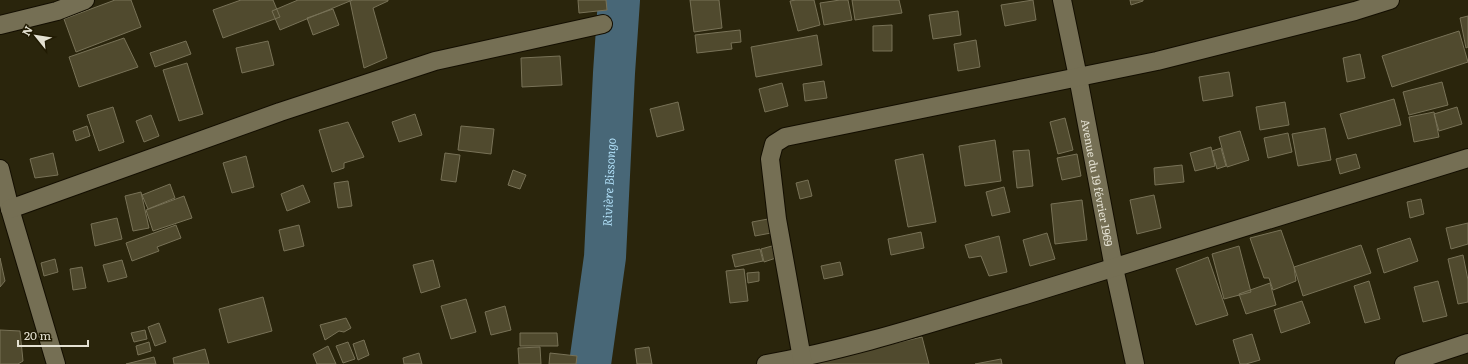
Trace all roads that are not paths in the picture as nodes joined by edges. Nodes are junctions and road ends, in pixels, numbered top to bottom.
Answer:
1 (85, 0) edge
2 (1062, 0) edge
3 (1390, 0) edge
4 (603, 24) dead end
5 (0, 25) edge
6 (1078, 77) junction
7 (1468, 158) edge
8 (0, 169) edge
9 (10, 210) junction
10 (1114, 268) junction
11 (1468, 343) edge
12 (803, 361) edge
13 (56, 364) edge
14 (766, 364) edge
15 (1135, 364) edge
16 (1404, 364) edge

1 - 5 street
2 - 6 street, Avenue du 19 février 1969
3 - 6 street
4 - 9 street
6 - 10 street, Avenue du 19 février 1969
6 - 12 street
7 - 10 street
8 - 9 street
9 - 13 street
10 - 12 street
10 - 15 street, Avenue du 19 février 1969
11 - 16 street
12 - 14 street

